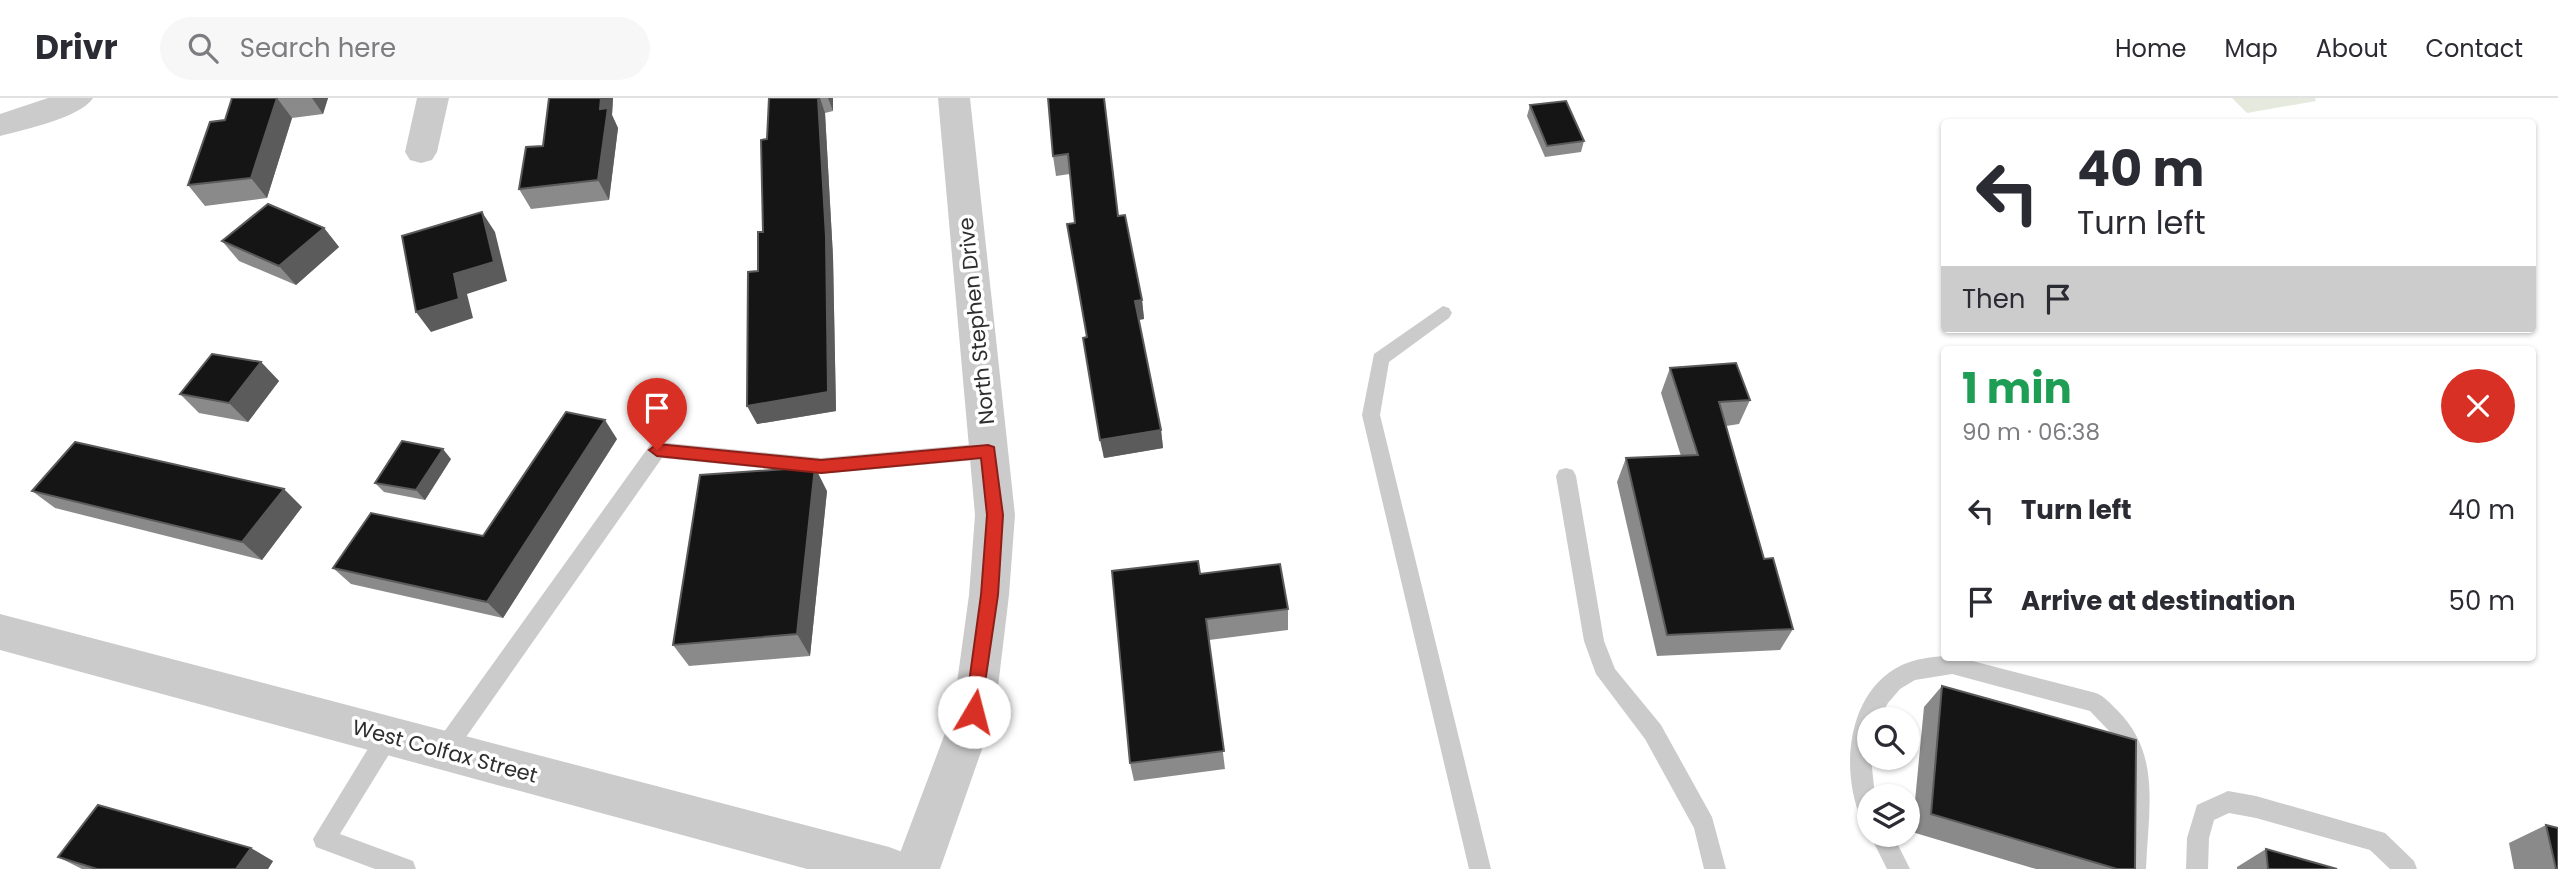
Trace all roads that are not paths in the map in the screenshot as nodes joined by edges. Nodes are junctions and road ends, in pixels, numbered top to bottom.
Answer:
1 (77, 98) edge
2 (433, 98) edge
3 (954, 98) edge
4 (0, 125) edge
5 (421, 152) dead end
6 (1443, 313) dead end
7 (988, 451) junction
8 (1566, 476) dead end
9 (0, 632) edge
10 (388, 736) junction
11 (444, 750) junction
12 (1862, 784) edge
13 (1887, 847) edge
14 (846, 864) edge
15 (405, 869) edge
16 (890, 869) edge
17 (917, 869) edge
18 (1480, 869) edge
19 (1715, 869) edge
20 (1899, 869) edge
21 (2135, 869) edge
22 (2197, 869) edge
23 (2406, 869) edge

1 - 4 street
2 - 5 street
3 - 7 street, North Stephen Drive
6 - 18 lane
7 - 11 lane
7 - 17 street, North Stephen Drive
8 - 19 lane
9 - 10 street, West Colfax Street
10 - 11 street, West Colfax Street
10 - 15 lane
11 - 14 street, West Colfax Street
12 - 21 lane
13 - 20 lane
14 - 16 street, West Colfax Street
22 - 23 lane

